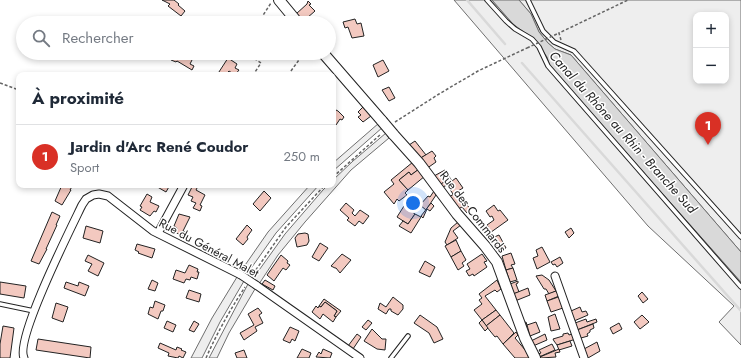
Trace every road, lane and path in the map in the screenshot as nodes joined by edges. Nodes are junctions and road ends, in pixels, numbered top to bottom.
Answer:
1 (273, 0) edge
2 (279, 0) edge
3 (487, 0) edge
4 (528, 0) edge
5 (628, 0) edge
6 (263, 16) edge
7 (292, 16) edge
8 (256, 60) edge
9 (299, 60) edge
10 (329, 60) edge
11 (255, 72) edge
12 (290, 72) edge
13 (0, 83) edge
14 (16, 89) edge
15 (394, 123) dead end
16 (388, 133) junction
17 (336, 175) edge
18 (182, 188) edge
19 (321, 188) edge
20 (158, 233) junction
21 (741, 237) edge
22 (252, 276) dead end
23 (555, 276) dead end
24 (248, 282) dead end
25 (741, 287) edge
26 (0, 304) edge
27 (34, 311) junction
28 (408, 336) dead end
29 (24, 358) edge
30 (206, 358) edge
31 (360, 358) edge
32 (391, 358) edge
33 (535, 358) edge
34 (584, 358) edge

1 - 6 path
2 - 7 street
3 - 25 lane
4 - 21 lane
5 - 15 path, bridge
8 - 11 path
9 - 12 path
10 - 16 street, Rue des Commards, bridge
13 - 14 path
16 - 17 path
16 - 33 street, Rue des Commards
18 - 20 street
19 - 22 path
20 - 27 street, Rue du Général Malet
20 - 31 street, Rue du Général Malet, bridge
23 - 34 street
24 - 30 path
26 - 27 lane
27 - 29 street
28 - 32 lane

